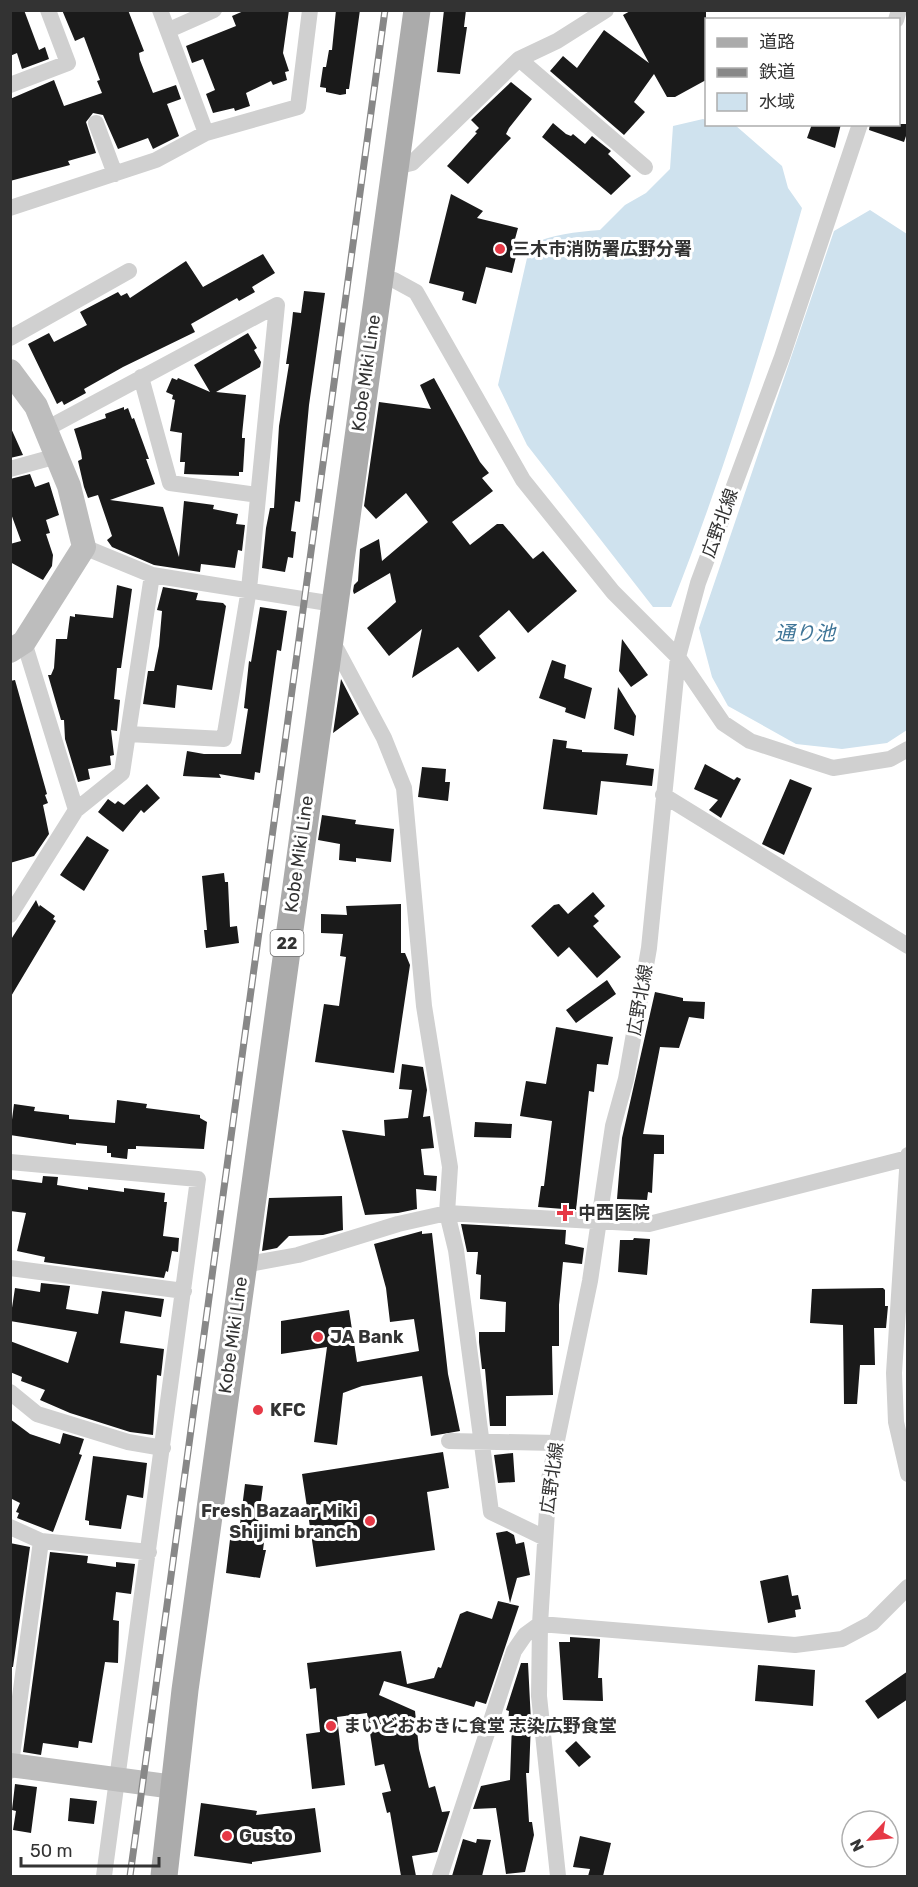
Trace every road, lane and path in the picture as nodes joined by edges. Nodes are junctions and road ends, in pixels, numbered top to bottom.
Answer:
1 (48, 10) edge
2 (160, 10) edge
3 (214, 10) edge
4 (310, 10) edge
5 (417, 10) edge
6 (606, 10) edge
7 (169, 30) junction
8 (519, 59) junction
9 (10, 86) edge
10 (96, 123) dead end
11 (859, 126) edge
12 (206, 134) junction
13 (645, 166) dead end
14 (395, 167) junction
15 (115, 174) junction
16 (10, 208) edge
17 (129, 271) dead end
18 (379, 280) junction
19 (10, 338) edge
20 (10, 371) edge
21 (141, 377) junction
22 (46, 429) junction
23 (57, 456) junction
24 (10, 469) edge
25 (258, 495) junction
26 (84, 547) junction
27 (152, 575) junction
28 (249, 589) junction
29 (334, 604) junction
30 (17, 646) edge
31 (327, 649) junction
32 (678, 657) junction
33 (128, 734) junction
34 (908, 749) edge
35 (663, 795) junction
36 (76, 810) junction
37 (10, 915) edge
38 (908, 946) edge
39 (907, 1157) edge
40 (10, 1162) edge
41 (447, 1213) junction
42 (597, 1222) junction
43 (243, 1265) junction
44 (10, 1268) edge
45 (184, 1291) junction
46 (10, 1392) edge
47 (448, 1441) dead end
48 (481, 1442) junction
49 (556, 1443) junction
50 (163, 1448) junction
51 (908, 1474) edge
52 (10, 1527) edge
53 (545, 1538) junction
54 (41, 1541) junction
55 (149, 1552) junction
56 (908, 1587) edge
57 (540, 1624) junction
58 (11, 1767) edge
59 (117, 1781) junction
60 (174, 1786) junction
61 (104, 1876) edge
62 (164, 1876) edge
63 (440, 1876) edge
64 (558, 1876) edge

1 - 9 street
2 - 7 street
3 - 7 street
4 - 12 street
5 - 14 main road, Kobe Miki Line / 22
6 - 8 street
7 - 12 street
8 - 13 street
8 - 14 street
10 - 15 street
11 - 32 street, 広野北線
12 - 15 street
14 - 18 main road, Kobe Miki Line / 22
15 - 16 street
17 - 19 street
18 - 29 main road, Kobe Miki Line / 22
18 - 32 street
20 - 22 street
21 - 22 street
21 - 25 street
21 - 25 street
22 - 23 street
23 - 24 street
23 - 26 street
25 - 28 street
26 - 27 street
26 - 30 street
27 - 28 street
27 - 33 street
28 - 29 street
28 - 33 street
29 - 31 main road, Kobe Miki Line / 22
30 - 36 street
31 - 41 street
31 - 43 main road, Kobe Miki Line / 22
32 - 34 street
32 - 35 street, 広野北線
33 - 36 street
35 - 38 street
35 - 42 street, 広野北線
36 - 37 street
39 - 42 street
39 - 51 street
40 - 45 street
41 - 42 street
41 - 43 street
41 - 48 street
42 - 49 street, 広野北線
43 - 60 main road, Kobe Miki Line / 22
44 - 45 street
45 - 50 street
46 - 50 street
47 - 48 street
48 - 49 street
48 - 53 street
49 - 53 street, 広野北線
50 - 55 street
52 - 54 street
53 - 57 street, 広野北線
54 - 55 street
54 - 58 street
55 - 59 street
56 - 57 street
57 - 63 street
57 - 64 street, 広野北線
58 - 59 street
59 - 60 street
59 - 61 street
60 - 62 main road, Kobe Miki Line / 22

